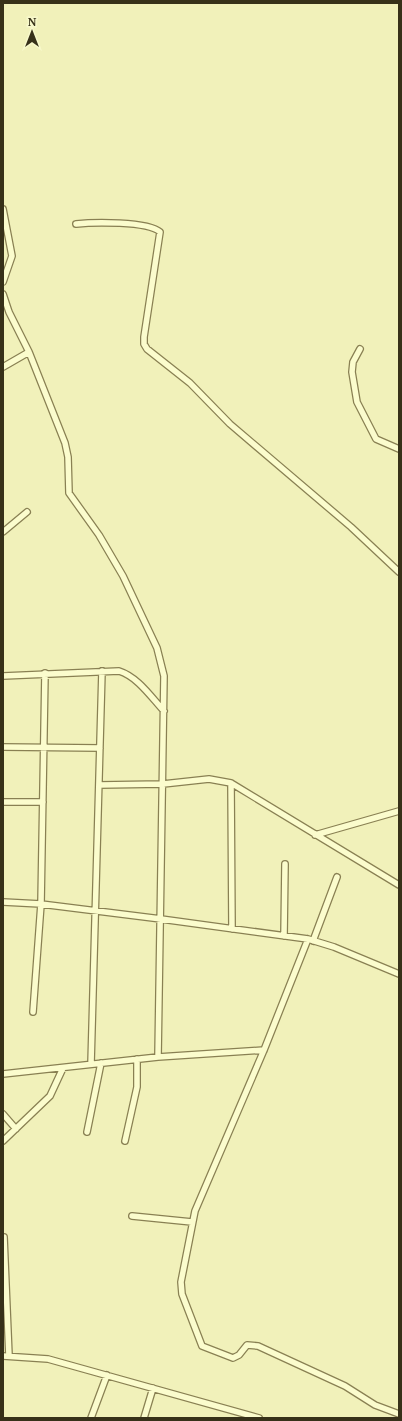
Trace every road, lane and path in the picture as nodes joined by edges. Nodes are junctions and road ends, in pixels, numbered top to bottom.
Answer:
1 (3, 209) edge
2 (76, 224) dead end
3 (3, 282) edge
4 (3, 294) edge
5 (3, 309) edge
6 (9, 312) junction
7 (360, 349) dead end
8 (29, 352) junction
9 (3, 368) edge
10 (399, 449) edge
11 (27, 512) dead end
12 (3, 532) edge
13 (399, 572) edge
14 (102, 671) junction
15 (45, 674) junction
16 (3, 676) edge
17 (164, 711) junction
18 (3, 747) edge
19 (44, 748) junction
20 (100, 748) junction
21 (231, 783) junction
22 (163, 784) junction
23 (99, 785) junction
24 (3, 802) edge
25 (43, 802) junction
26 (399, 811) edge
27 (315, 835) junction
28 (285, 864) dead end
29 (337, 877) dead end
30 (399, 885) edge
31 (3, 902) edge
32 (41, 904) junction
33 (96, 911) junction
34 (160, 919) junction
35 (232, 929) junction
36 (284, 936) junction
37 (310, 940) junction
38 (399, 974) edge
39 (33, 1012) dead end
40 (264, 1050) junction
41 (158, 1057) junction
42 (137, 1059) junction
43 (102, 1063) junction
44 (91, 1064) junction
45 (64, 1068) junction
46 (3, 1074) edge
47 (3, 1114) edge
48 (16, 1129) junction
49 (87, 1132) dead end
50 (3, 1141) edge
51 (125, 1141) dead end
52 (132, 1216) dead end
53 (192, 1222) junction
54 (4, 1238) dead end
55 (6, 1356) edge
56 (106, 1375) junction
57 (153, 1388) junction
58 (399, 1414) edge
59 (91, 1418) edge
60 (144, 1418) edge
61 (259, 1418) edge

1 - 3 street
2 - 13 street
4 - 6 street
5 - 6 street
6 - 8 street
7 - 10 street
8 - 9 street
8 - 17 street
11 - 12 street
14 - 15 street
14 - 17 street
14 - 20 street
15 - 16 street
15 - 19 street
17 - 22 street
18 - 19 street
19 - 20 street
19 - 25 street
20 - 23 street
21 - 22 street
21 - 27 street
21 - 35 street
22 - 23 street
22 - 34 street
23 - 33 street
24 - 25 street
25 - 32 street
26 - 27 street
27 - 30 street
28 - 36 street
29 - 37 street
31 - 32 street
32 - 33 street
32 - 39 street
33 - 34 street
33 - 44 street
34 - 35 street
34 - 41 street
35 - 36 street
36 - 37 street
37 - 38 street
37 - 40 street
40 - 41 street
40 - 53 street
41 - 42 street
42 - 43 street
42 - 51 street
43 - 44 street
43 - 49 street
44 - 45 street
45 - 46 street
45 - 48 street
47 - 48 street
48 - 50 street
52 - 53 street
53 - 58 street
54 - 55 street
55 - 56 street
56 - 57 street
56 - 59 street
57 - 60 street
57 - 61 street

